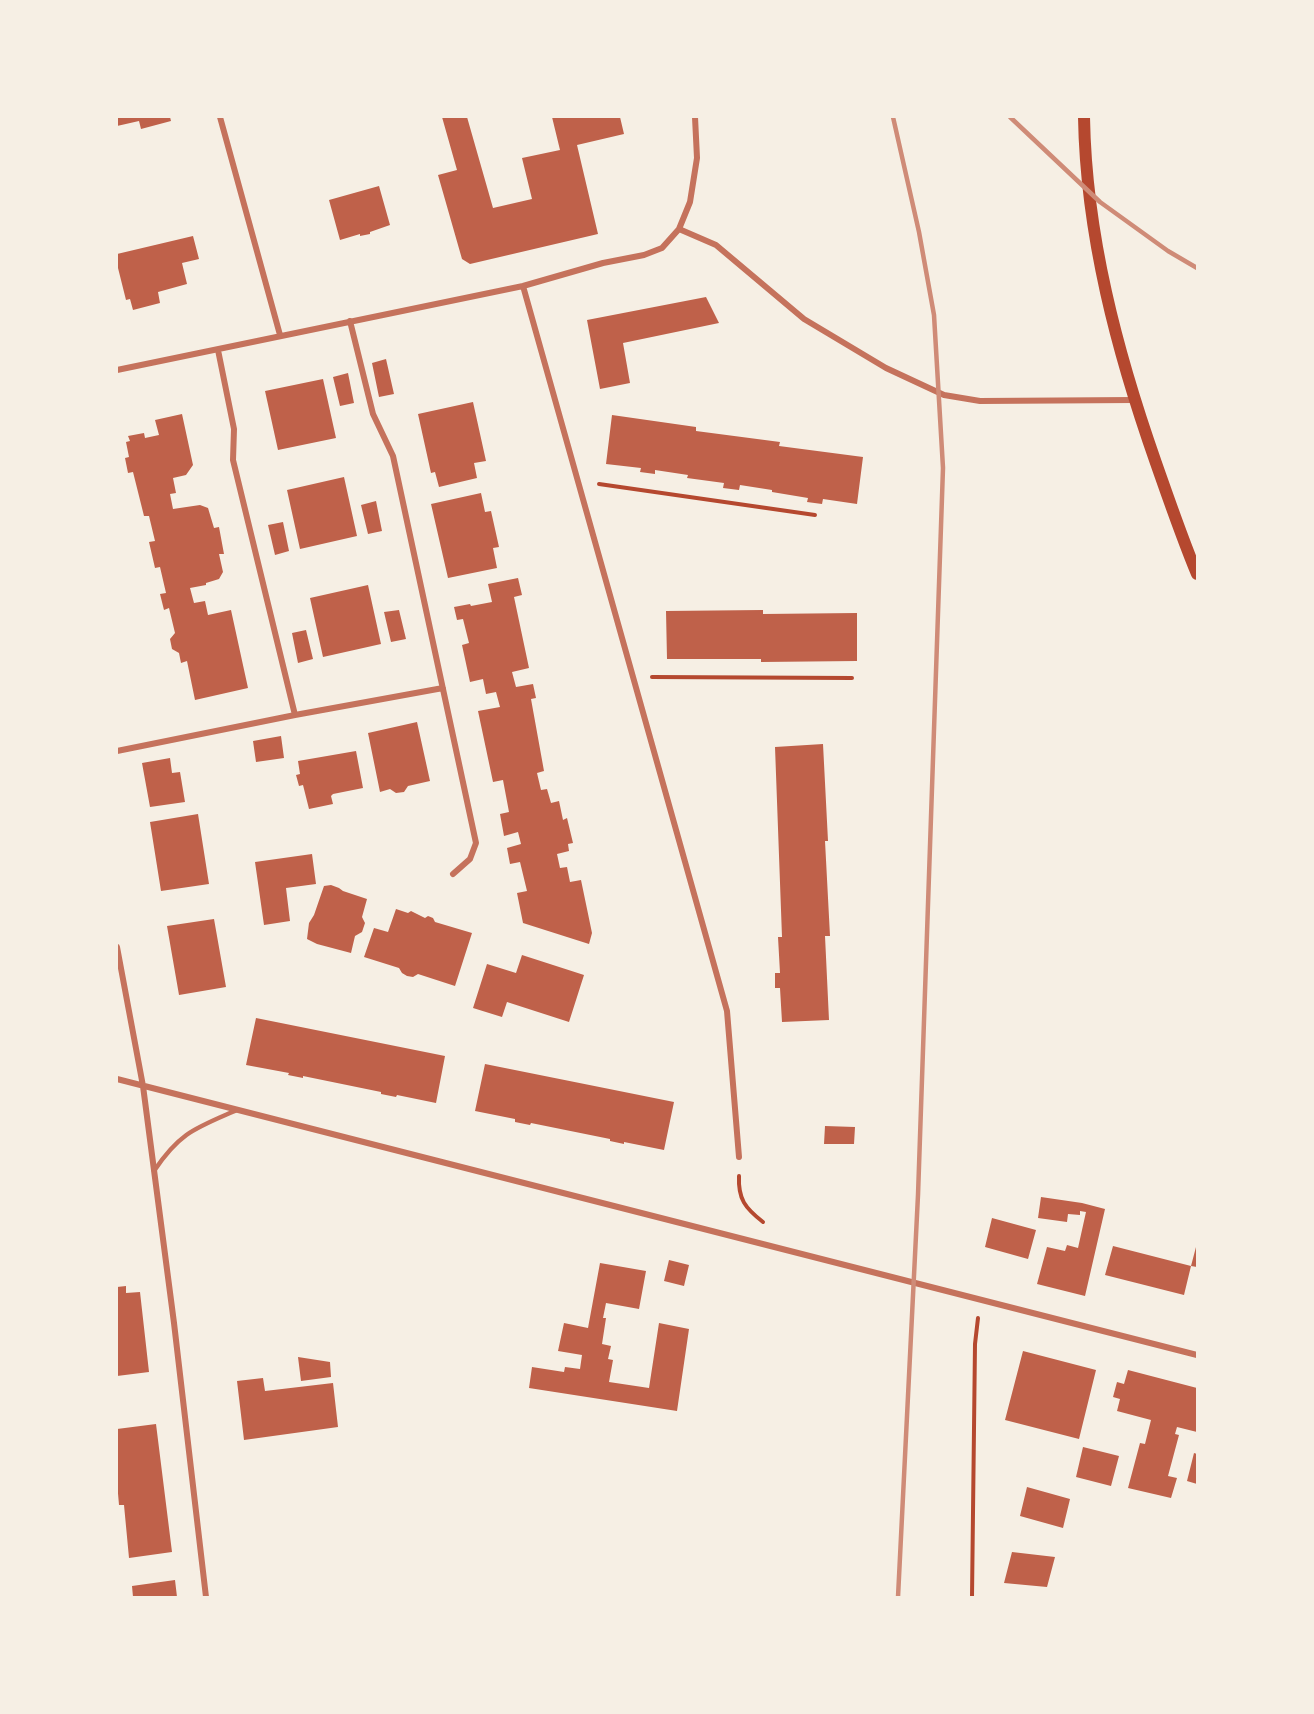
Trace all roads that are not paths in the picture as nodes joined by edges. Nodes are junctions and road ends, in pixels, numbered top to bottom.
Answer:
1 (220, 117) edge
2 (694, 117) edge
3 (1084, 117) edge
4 (679, 229) junction
5 (523, 286) junction
6 (350, 321) junction
7 (280, 335) junction
8 (218, 350) junction
9 (117, 370) edge
10 (1134, 400) junction
11 (1197, 574) edge
12 (443, 688) junction
13 (295, 715) junction
14 (117, 751) edge
15 (453, 874) dead end
16 (117, 947) edge
17 (117, 1079) edge
18 (143, 1086) junction
19 (237, 1110) junction
20 (739, 1157) road end
21 (154, 1171) junction
22 (1197, 1355) edge
23 (206, 1597) edge

1 - 7 street
2 - 4 street
3 - 10 main road
4 - 5 street
4 - 10 street
5 - 6 street
5 - 20 street
6 - 7 street
6 - 12 street
7 - 8 street
8 - 9 street
8 - 13 street
10 - 11 main road
12 - 13 street
12 - 15 street
13 - 14 street
16 - 18 street
17 - 18 street
18 - 19 street
18 - 21 street
19 - 21 lane
19 - 22 street
21 - 23 street

